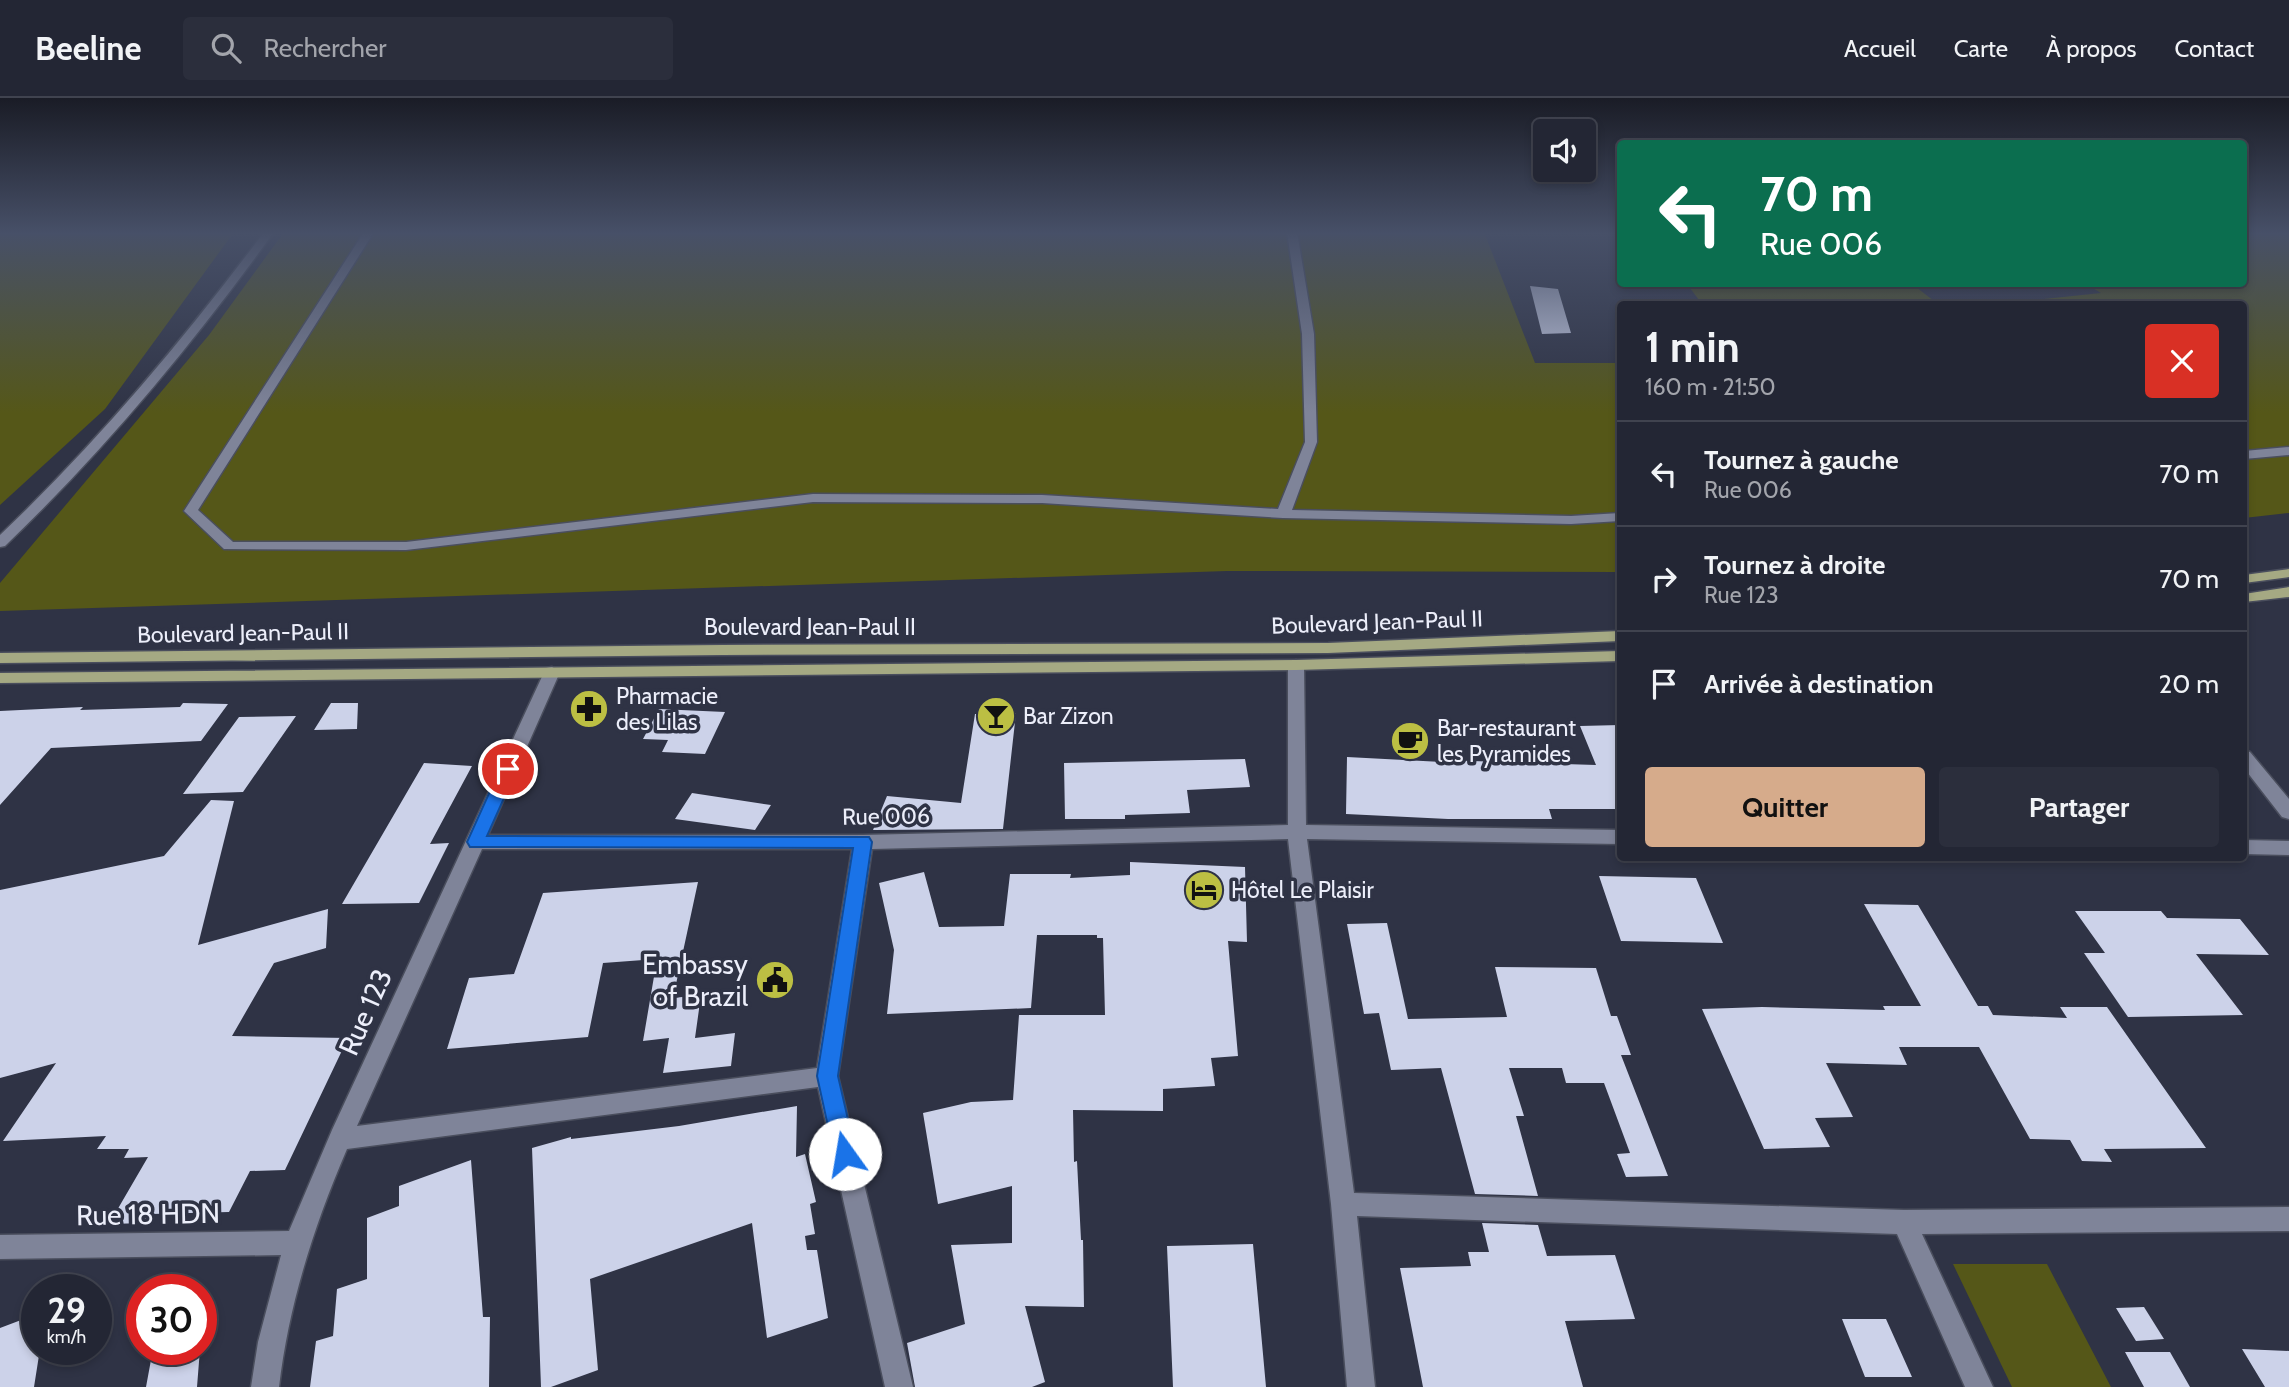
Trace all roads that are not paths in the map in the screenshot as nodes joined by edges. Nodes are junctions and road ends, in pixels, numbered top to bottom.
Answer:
1 (221, 292) edge
2 (330, 292) edge
3 (1301, 292) edge
4 (2289, 451) edge
5 (2247, 455) edge
6 (1283, 514) junction
7 (1617, 517) edge
8 (0, 543) edge
9 (2289, 573) edge
10 (2247, 579) edge
11 (2289, 592) edge
12 (2247, 598) edge
13 (1617, 636) edge
14 (1617, 656) edge
15 (0, 658) edge
16 (1296, 666) junction
17 (552, 672) junction
18 (0, 678) edge
19 (2247, 760) edge
20 (2289, 812) edge
21 (1297, 832) junction
22 (1617, 837) edge
23 (476, 842) junction
24 (863, 842) junction
25 (2247, 847) edge
26 (2289, 848) edge
27 (827, 1076) junction
28 (341, 1139) junction
29 (1343, 1204) junction
30 (2289, 1219) edge
31 (1904, 1222) junction
32 (297, 1243) junction
33 (0, 1247) edge
34 (265, 1387) edge
35 (899, 1387) edge
36 (1361, 1387) edge
37 (1979, 1387) edge

1 - 8 street
2 - 6 street
3 - 6 street
4 - 5 street
6 - 7 street
9 - 10 main road
11 - 12 main road
13 - 15 main road, Boulevard Jean-Paul II
14 - 16 main road, Boulevard Jean-Paul II
16 - 17 main road, Boulevard Jean-Paul II
16 - 21 street
17 - 18 main road, Boulevard Jean-Paul II
17 - 23 street, Rue 123
19 - 20 street
21 - 22 street, Rue 006
21 - 24 street, Rue 006
21 - 29 street
23 - 24 street, Rue 006
23 - 28 street, Rue 123
24 - 27 street
25 - 26 street
27 - 28 street
27 - 35 street
28 - 32 street, Rue 123
29 - 31 street
29 - 36 street
30 - 31 street
31 - 37 street
32 - 33 street, Rue 18 HDN
32 - 34 street, Rue 123

